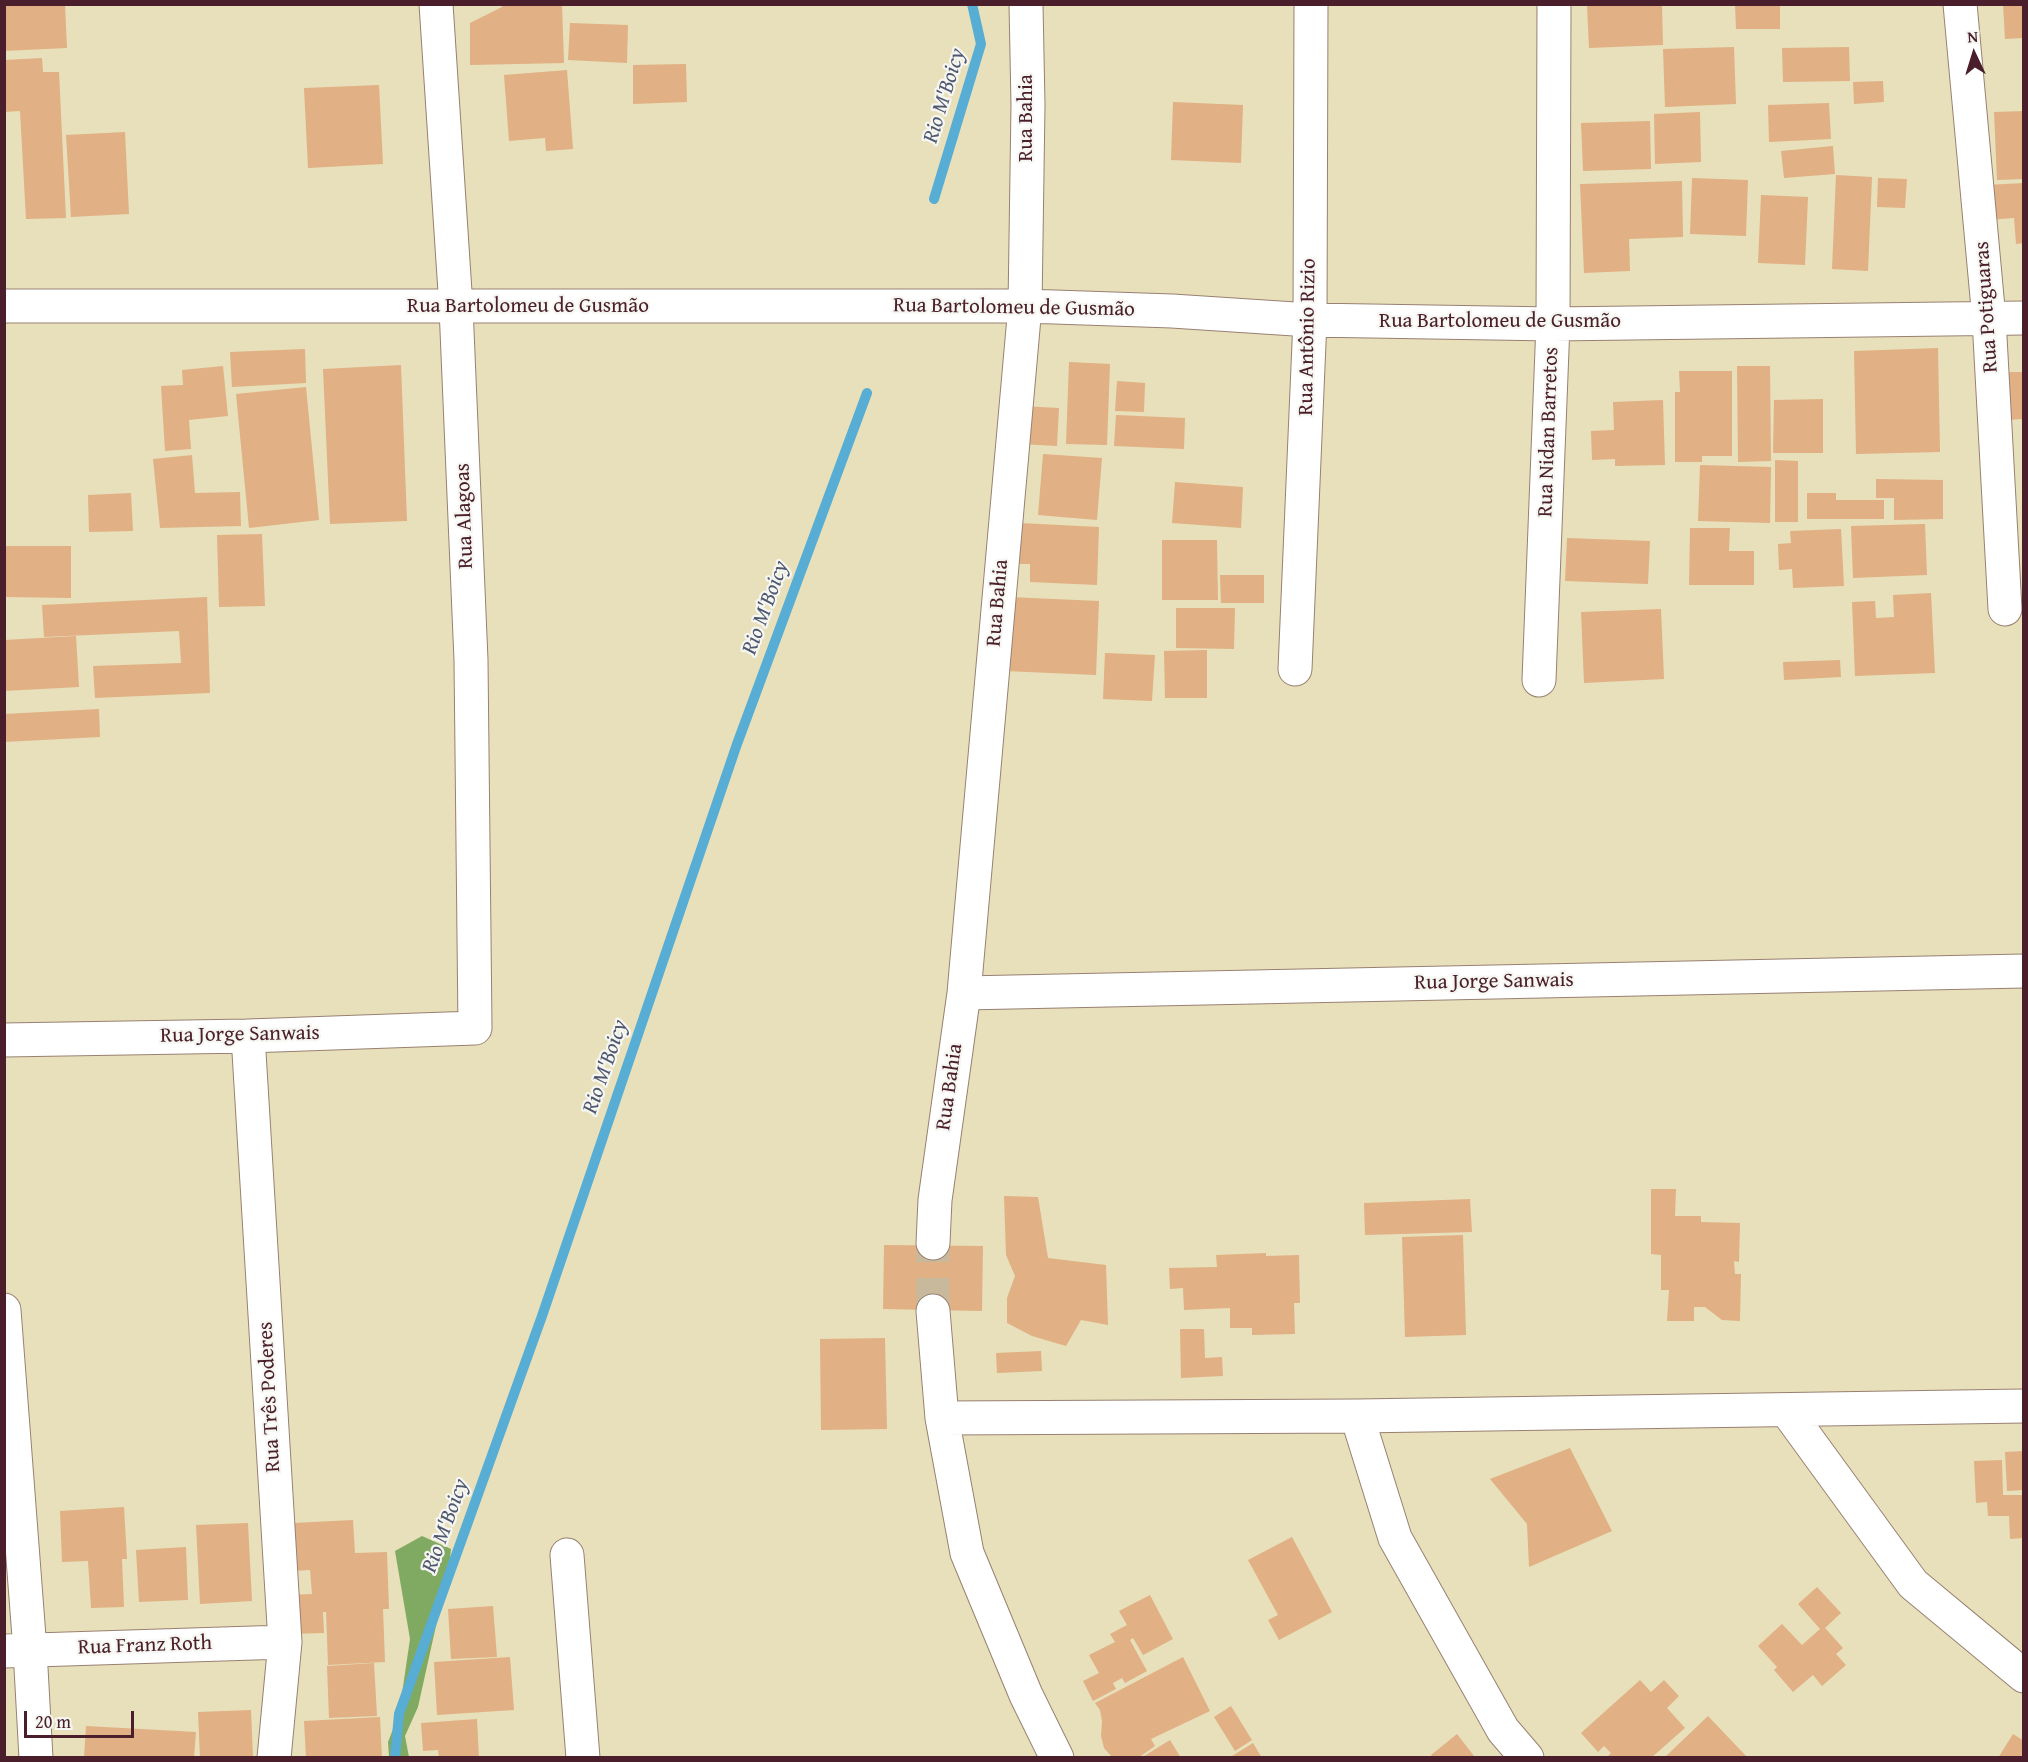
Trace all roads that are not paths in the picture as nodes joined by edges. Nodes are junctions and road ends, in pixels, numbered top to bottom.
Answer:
1 (436, 4) edge
2 (1026, 4) edge
3 (1311, 4) edge
4 (1554, 4) edge
5 (1960, 4) edge
6 (4, 306) edge
7 (1025, 306) junction
8 (456, 307) junction
9 (2024, 318) edge
10 (1989, 319) junction
11 (1310, 320) junction
12 (1553, 324) junction
13 (2005, 609) dead end
14 (1295, 669) dead end
15 (1539, 680) dead end
16 (2024, 971) edge
17 (964, 993) junction
18 (475, 1028) joint
19 (248, 1036) junction
20 (4, 1040) edge
21 (933, 1243) tunnel mouth
22 (4, 1310) edge
23 (933, 1311) tunnel mouth
24 (2024, 1406) edge
25 (1787, 1410) junction
26 (1357, 1416) junction
27 (942, 1419) junction
28 (567, 1555) dead end
29 (285, 1642) junction
30 (17, 1651) edge
31 (2024, 1676) edge
32 (36, 1758) edge
33 (274, 1758) edge
34 (583, 1758) edge
35 (1057, 1758) edge
36 (1527, 1758) edge

1 - 8 street, Rua Alagoas
2 - 7 street, Rua Bahia
3 - 11 street, Rua Antônio Rizio
4 - 12 street, Rua Nidan Barretos
5 - 10 street, Rua Potiguaras
6 - 8 street, Rua Bartolomeu de Gusmão
7 - 8 street, Rua Bartolomeu de Gusmão
7 - 11 street, Rua Bartolomeu de Gusmão
7 - 17 street, Rua Bahia
8 - 18 street, Rua Alagoas
9 - 10 street, Rua Bartolomeu de Gusmão
10 - 12 street, Rua Bartolomeu de Gusmão
10 - 13 street, Rua Potiguaras
11 - 12 street, Rua Bartolomeu de Gusmão
11 - 14 street, Rua Antônio Rizio
12 - 15 street, Rua Nidan Barretos
16 - 17 street, Rua Jorge Sanwais
17 - 21 street, Rua Bahia
18 - 19 street, Rua Jorge Sanwais
19 - 20 street, Rua Jorge Sanwais
19 - 29 street, Rua Três Poderes
22 - 30 street
23 - 27 street
24 - 25 street
25 - 26 street
25 - 31 street
26 - 27 street
26 - 36 street
27 - 35 street
28 - 34 street
29 - 30 street, Rua Franz Roth
29 - 33 street, Rua Três Poderes
30 - 32 street

